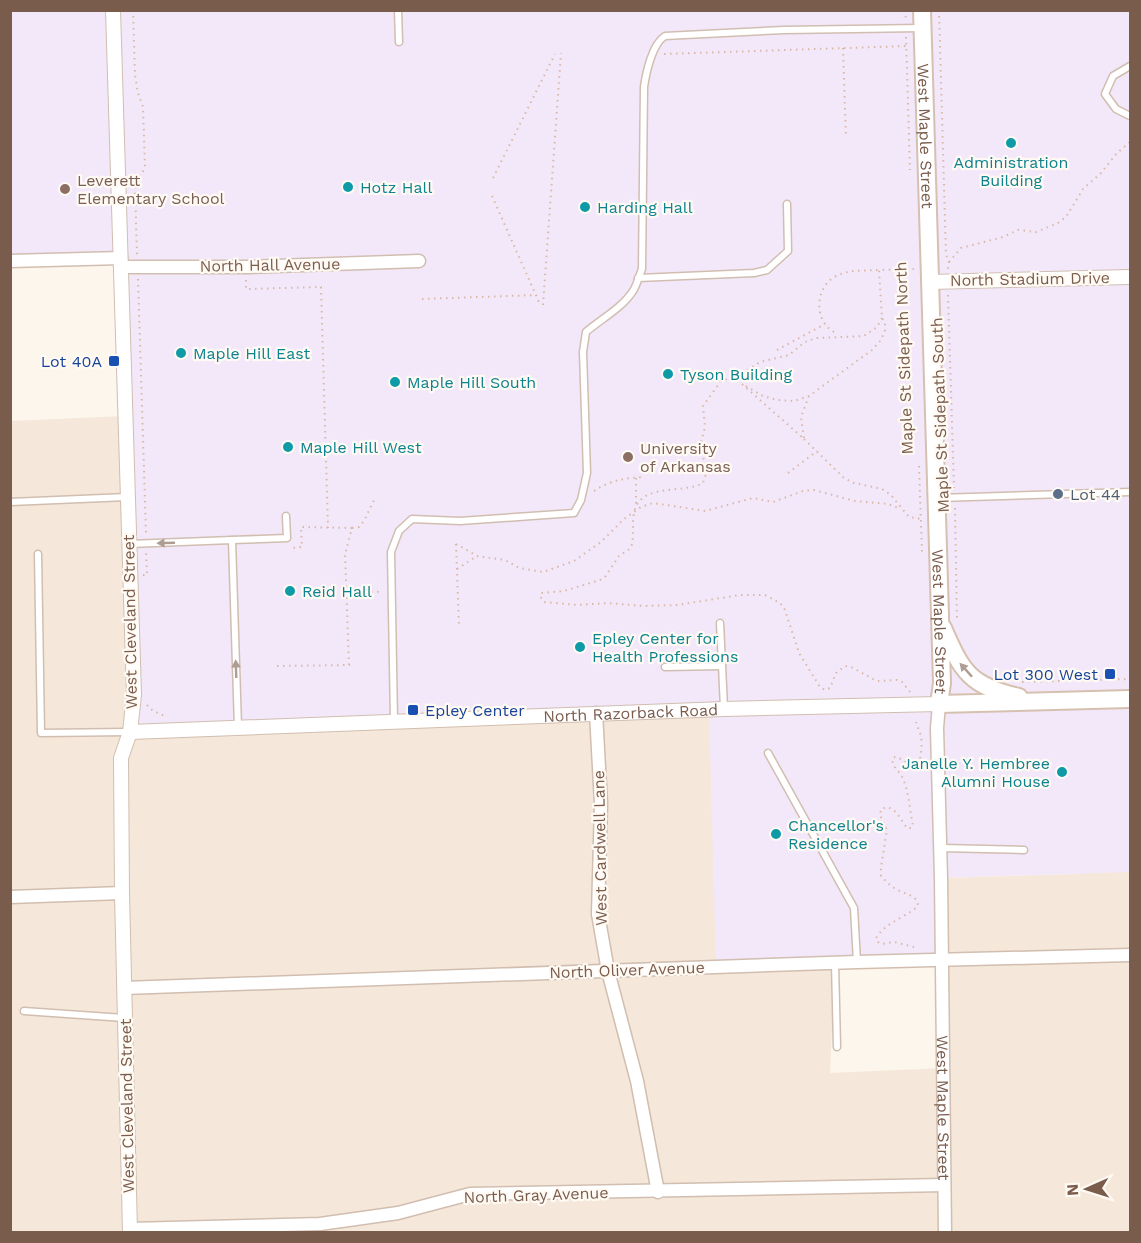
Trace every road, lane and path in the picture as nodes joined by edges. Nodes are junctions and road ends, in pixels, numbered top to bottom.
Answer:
1 (112, 10) edge
2 (133, 10) edge
3 (398, 10) edge
4 (906, 10) edge
5 (922, 10) edge
6 (939, 10) edge
7 (914, 28) junction
8 (399, 42) dead end
9 (907, 46) junction
10 (843, 48) junction
11 (561, 53) dead end
12 (555, 54) dead end
13 (662, 54) dead end
14 (1131, 66) edge
15 (1131, 116) edge
16 (846, 138) dead end
17 (1131, 142) edge
18 (910, 175) dead end
19 (493, 178) dead end
20 (492, 195) dead end
21 (787, 204) dead end
22 (10, 261) edge
23 (419, 261) dead end
24 (121, 262) junction
25 (949, 262) junction
26 (138, 267) junction
27 (246, 267) junction
28 (879, 270) junction
29 (925, 273) junction
30 (948, 274) junction
31 (914, 276) dead end
32 (1131, 277) edge
33 (638, 279) junction
34 (536, 296) junction
35 (422, 299) dead end
36 (539, 302) dead end
37 (543, 305) dead end
38 (882, 318) junction
39 (825, 324) junction
40 (834, 332) dead end
41 (777, 350) dead end
42 (809, 396) junction
43 (804, 439) junction
44 (817, 452) junction
45 (919, 461) dead end
46 (788, 473) dead end
47 (645, 477) dead end
48 (636, 478) junction
49 (594, 491) dead end
50 (1131, 492) edge
51 (128, 497) junction
52 (375, 498) dead end
53 (937, 498) junction
54 (955, 498) junction
55 (10, 502) edge
56 (636, 506) junction
57 (901, 509) junction
58 (635, 511) junction
59 (286, 516) dead end
60 (929, 519) junction
61 (328, 528) junction
62 (352, 528) junction
63 (232, 540) junction
64 (129, 544) junction
65 (146, 546) junction
66 (291, 548) dead end
67 (154, 549) dead end
68 (38, 554) dead end
69 (922, 555) dead end
70 (477, 556) junction
71 (457, 569) junction
72 (140, 575) dead end
73 (347, 591) junction
74 (379, 592) dead end
75 (940, 621) junction
76 (957, 622) dead end
77 (720, 623) dead end
78 (459, 627) dead end
79 (277, 666) dead end
80 (722, 666) junction
81 (665, 667) dead end
82 (1131, 679) edge
83 (1021, 682) dead end
84 (915, 694) dead end
85 (1131, 699) edge
86 (1037, 701) junction
87 (145, 703) dead end
88 (939, 704) junction
89 (724, 709) junction
90 (596, 713) junction
91 (168, 717) dead end
92 (916, 718) dead end
93 (394, 721) junction
94 (238, 728) junction
95 (130, 732) junction
96 (768, 753) dead end
97 (940, 848) junction
98 (1024, 850) dead end
99 (122, 893) junction
100 (10, 897) edge
101 (1131, 955) edge
102 (942, 959) junction
103 (921, 960) junction
104 (835, 962) junction
105 (857, 962) junction
106 (608, 971) junction
107 (124, 988) junction
108 (24, 1011) dead end
109 (125, 1018) junction
110 (837, 1047) dead end
111 (944, 1185) junction
112 (658, 1192) junction
113 (130, 1231) edge
114 (945, 1233) edge

1 - 24 street, West Cleveland Street
2 - 26 path
3 - 8 lane
4 - 7 path
5 - 7 main road, West Maple Street
6 - 25 path, Maple St Sidepath South
7 - 9 path
7 - 29 main road, West Maple Street
7 - 33 lane
9 - 10 path
9 - 18 path
10 - 13 path
10 - 16 path
11 - 37 path
12 - 19 path
14 - 15 lane
17 - 25 path
20 - 34 path
21 - 33 lane
22 - 24 street, North Hall Avenue
23 - 27 street, North Hall Avenue
24 - 26 street, North Hall Avenue
24 - 51 street, West Cleveland Street
25 - 30 path, Maple St Sidepath South
26 - 27 street, North Hall Avenue
26 - 65 path
27 - 61 path
28 - 29 path
28 - 38 path
28 - 39 path
29 - 30 street, North Stadium Drive
29 - 30 path
29 - 31 path, Maple St Sidepath North
29 - 53 main road, West Maple Street
30 - 32 street, North Stadium Drive
30 - 54 path, Maple St Sidepath South
33 - 93 lane
34 - 35 path
34 - 36 path
38 - 42 path
38 - 56 path
39 - 40 path
39 - 41 path
42 - 43 path
42 - 43 path
43 - 44 path
44 - 46 path
44 - 57 path
45 - 60 path, Maple St Sidepath North
47 - 48 path
48 - 49 path
48 - 56 path
50 - 54 lane
51 - 55 lane
51 - 64 street, West Cleveland Street
52 - 62 path
53 - 54 lane
53 - 60 main road, West Maple Street
54 - 76 path, Maple St Sidepath South
56 - 58 path
57 - 58 path
57 - 60 path
58 - 70 path
58 - 84 path
59 - 63 lane
60 - 69 path, Maple St Sidepath North
60 - 75 main road, West Maple Street
61 - 62 path
61 - 66 path
62 - 73 path
63 -> 65 lane
94 -> 63 lane
64 - 65 lane
64 - 95 street, West Cleveland Street
65 - 67 path
65 - 72 path
68 - 95 lane
70 - 71 path
70 - 71 path
71 - 78 path
73 - 74 path
73 - 79 path
86 -> 75 main road
75 - 88 main road, West Maple Street
77 - 80 lane
80 - 81 lane
80 - 89 lane
82 - 83 path
85 - 86 main road, North Razorback Road
86 - 88 main road, North Razorback Road
87 - 91 path
88 - 89 street, North Razorback Road
88 - 97 street, West Maple Street
89 - 90 street, North Razorback Road
90 - 93 street, North Razorback Road
90 - 106 street, West Cardwell Lane
92 - 103 path
93 - 94 street, North Razorback Road
94 - 95 street, North Razorback Road
95 - 99 street, West Cleveland Street
96 - 105 lane
97 - 98 lane
97 - 102 street, West Maple Street
99 - 100 street
99 - 107 street, West Cleveland Street
101 - 102 street, North Oliver Avenue
102 - 103 street, North Oliver Avenue
102 - 111 street, West Maple Street
103 - 105 street, North Oliver Avenue
104 - 105 street, North Oliver Avenue
104 - 106 street, North Oliver Avenue
104 - 110 lane
106 - 107 street, North Oliver Avenue
106 - 112 street, West Cardwell Lane
107 - 109 street, West Cleveland Street
108 - 109 lane
109 - 113 street, West Cleveland Street
111 - 112 street, North Gray Avenue
111 - 114 street, West Maple Street
112 - 113 street, North Gray Avenue

